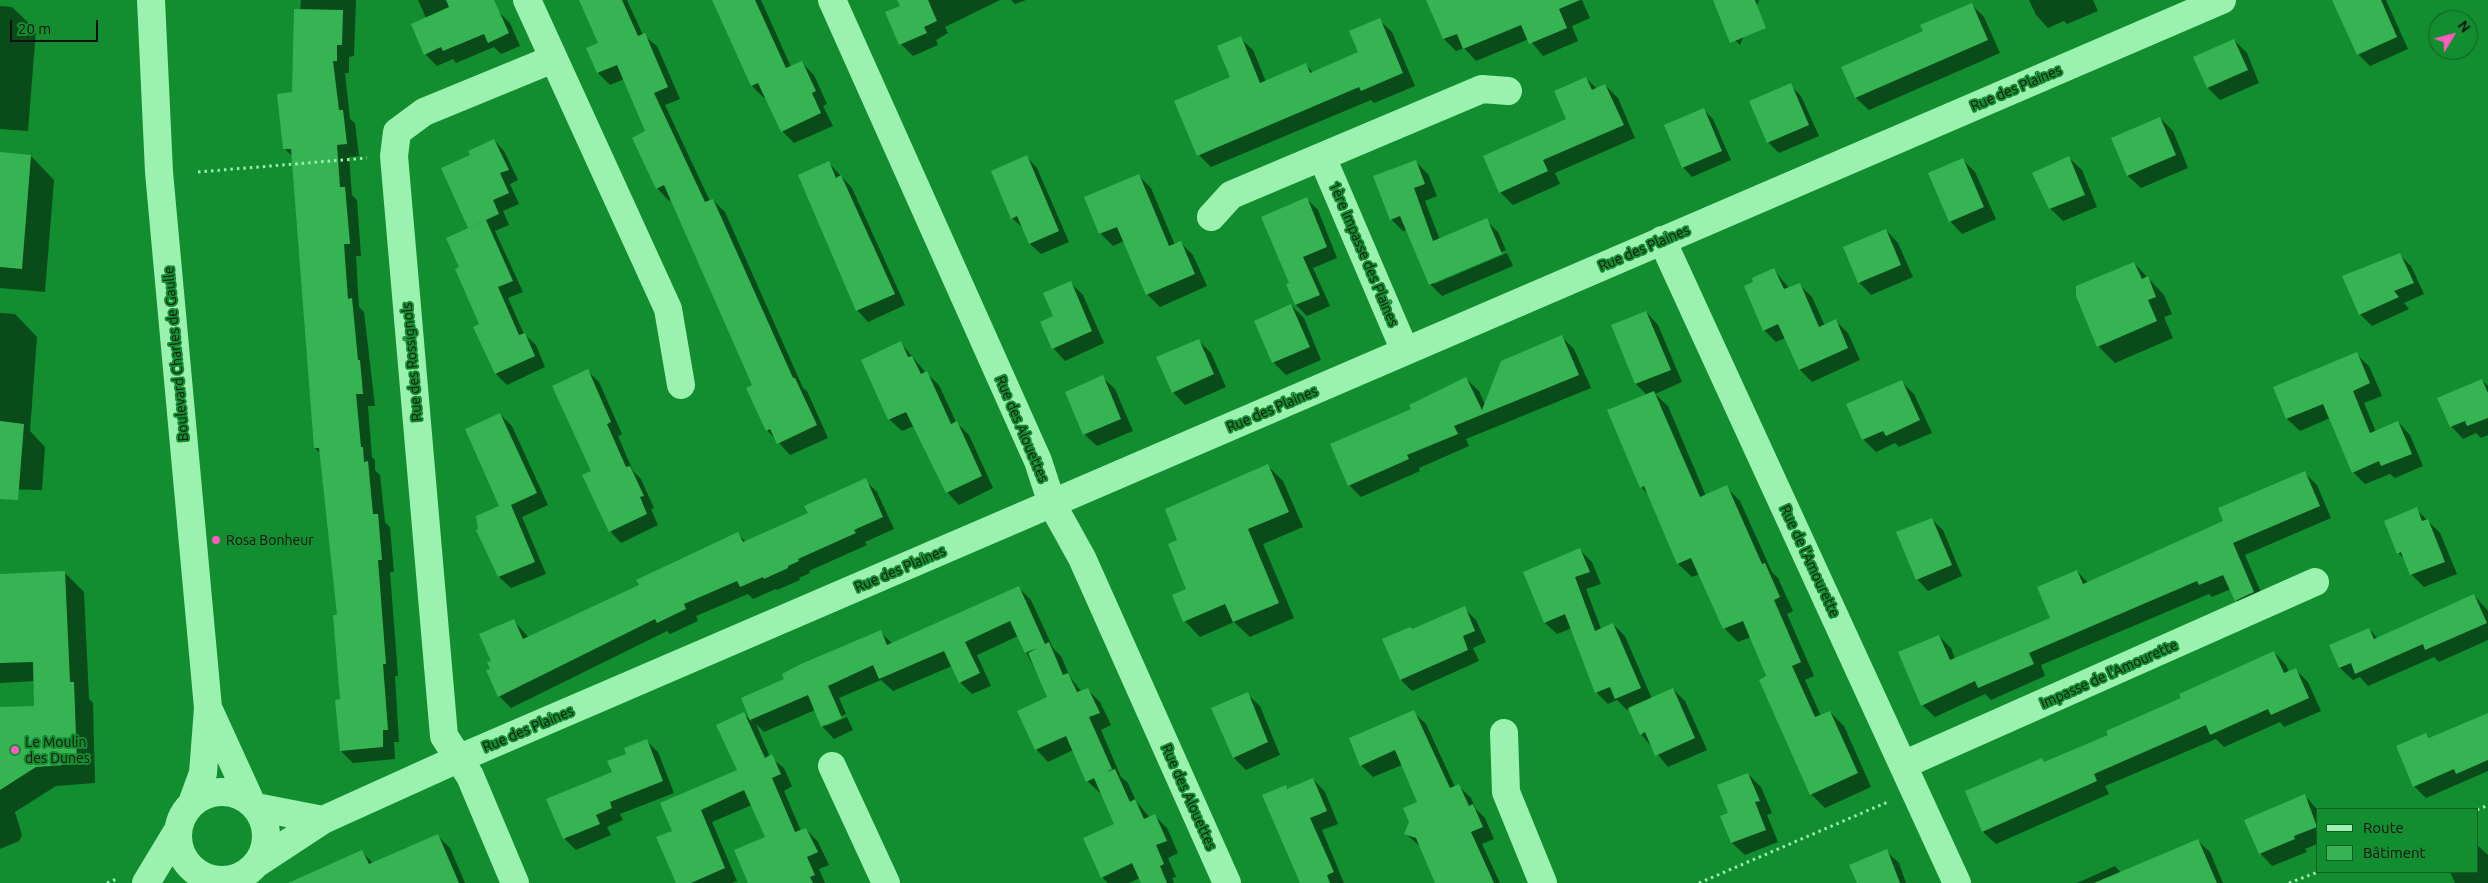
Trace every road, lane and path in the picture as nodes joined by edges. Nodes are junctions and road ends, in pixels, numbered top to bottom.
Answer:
1 (151, 0) edge
2 (527, 0) edge
3 (832, 0) edge
4 (2222, 0) edge
5 (553, 59) junction
6 (1508, 91) dead end
7 (394, 156) junction
8 (1322, 157) junction
9 (198, 172) dead end
10 (1211, 217) dead end
11 (1662, 240) junction
12 (1405, 351) junction
13 (681, 385) dead end
14 (1052, 504) junction
15 (2315, 582) dead end
16 (208, 708) junction
17 (1504, 733) dead end
18 (460, 758) junction
19 (1903, 765) junction
20 (832, 766) dead end
21 (1915, 791) junction
22 (192, 803) junction
23 (254, 804) junction
24 (323, 820) junction
25 (178, 830) junction
26 (2316, 873) edge
27 (220, 877) edge
28 (134, 880) edge
29 (107, 883) edge
30 (515, 883) edge
31 (886, 883) edge
32 (1227, 883) edge
33 (1543, 883) edge
34 (1700, 883) edge
35 (1957, 883) edge
36 (2289, 883) edge

1 - 16 street, Boulevard Charles de Gaulle
2 - 5 street
3 - 14 street, Rue des Alouettes
4 - 11 street, Rue des Plaines
5 - 7 street, Rue des Rossignols
5 - 13 street
6 - 8 street
7 - 9 path
7 - 18 street, Rue des Rossignols
8 - 10 street
8 - 12 street, 1ère Impasse des Plaines
11 - 12 street, Rue des Plaines
11 - 19 street, Rue de l'Amourette
12 - 14 street, Rue des Plaines
14 - 18 street, Rue des Plaines
14 - 32 street, Rue des Alouettes
15 - 19 street, Impasse de l'Amourette
16 - 22 street, Boulevard Charles de Gaulle
16 - 23 street, Boulevard Charles de Gaulle
17 - 33 street
18 - 24 street, Rue des Plaines
18 - 30 street, Rue des Rossignols
19 - 21 street, Rue de l'Amourette
20 - 31 street
21 - 34 path
21 - 35 street, Rue de l'Amourette
22 - 23 street
22 - 25 street, Boulevard Charles de Gaulle
23 - 24 street
23 - 27 street, Boulevard Charles de Gaulle
24 - 27 street, Rue des Plaines
25 - 27 street
25 - 28 street
26 - 36 path
28 - 29 path

